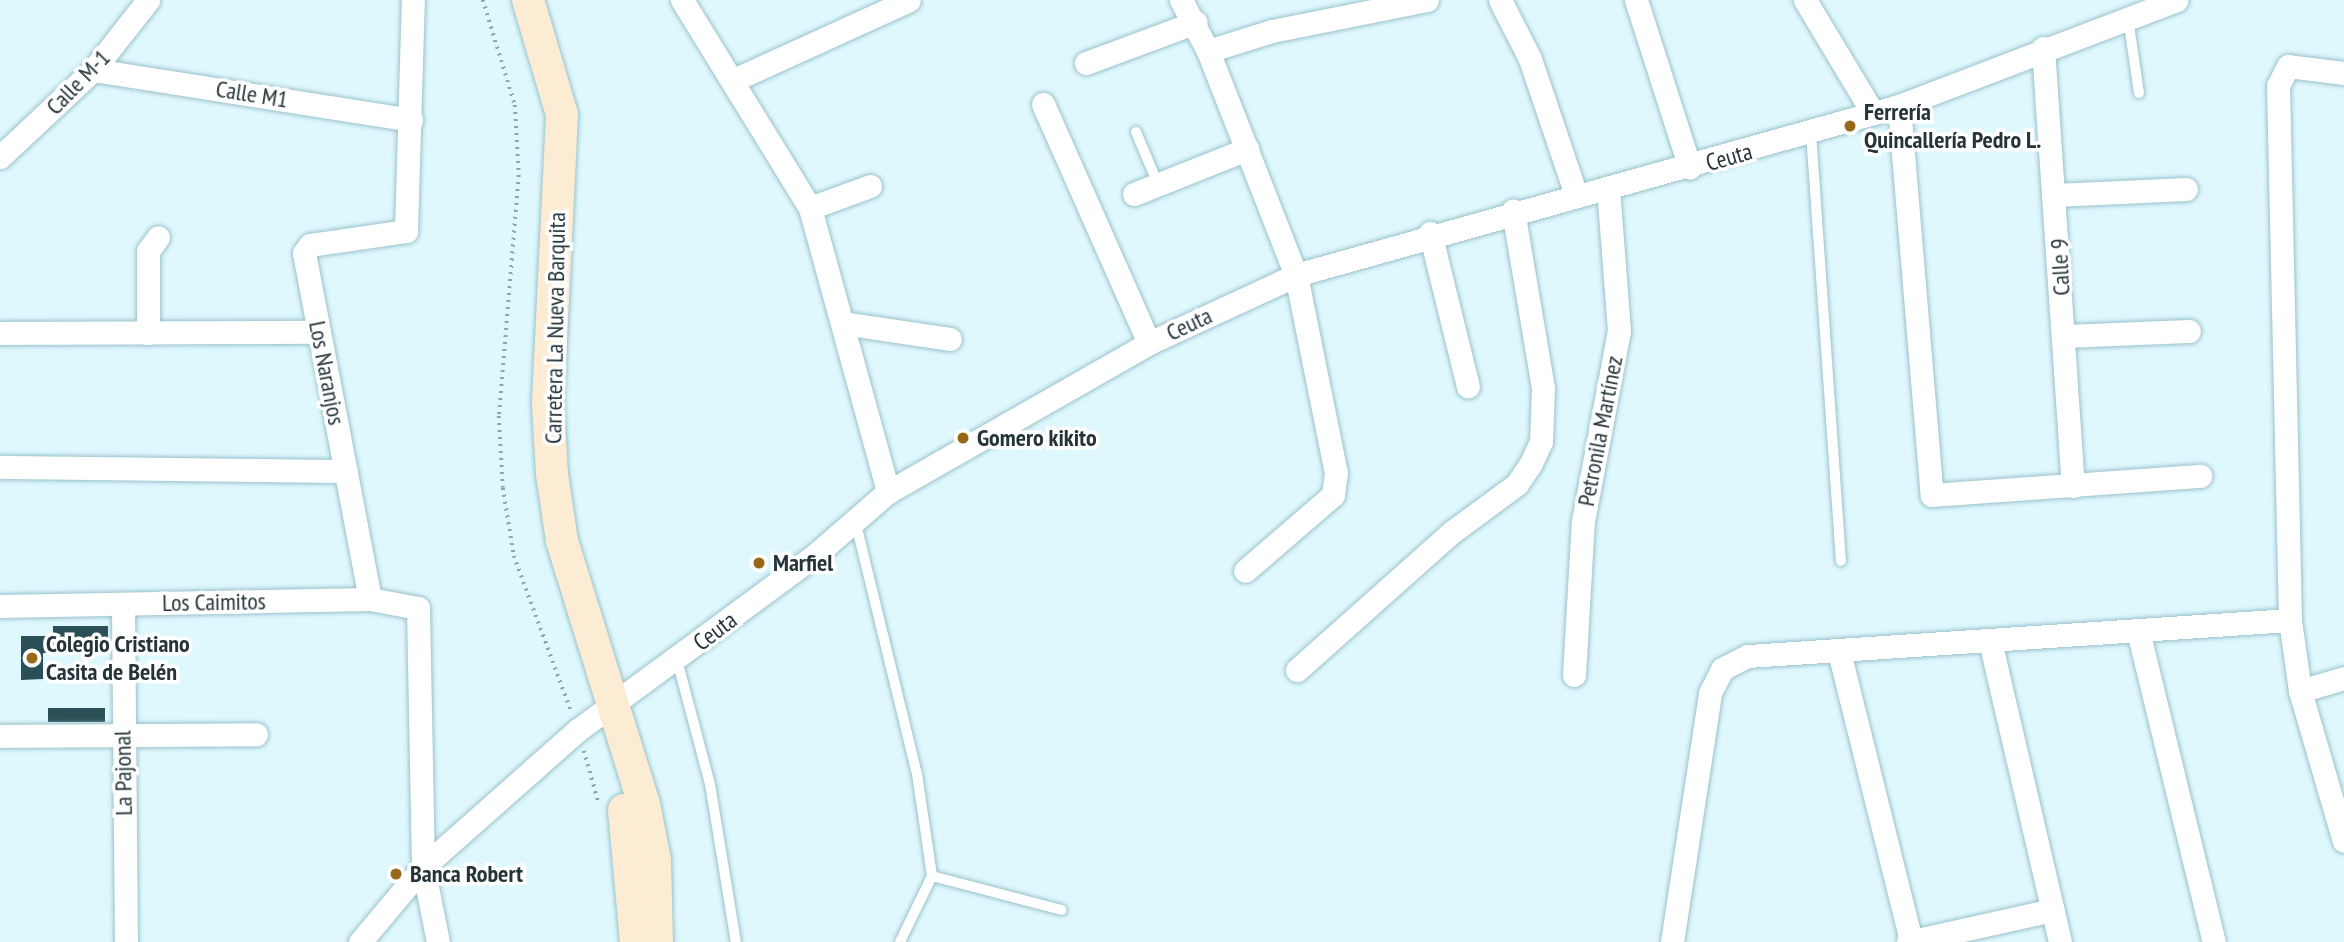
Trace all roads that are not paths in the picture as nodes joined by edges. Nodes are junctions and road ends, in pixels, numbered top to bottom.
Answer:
1 (148, 0) edge
2 (413, 0) edge
3 (509, 0) edge
4 (528, 0) edge
5 (682, 0) edge
6 (909, 0) edge
7 (1181, 0) edge
8 (1427, 0) edge
9 (1500, 0) edge
10 (1636, 0) edge
11 (1805, 0) edge
12 (2176, 0) edge
13 (2127, 16) junction
14 (1196, 22) junction
15 (2043, 48) junction
16 (1208, 51) junction
17 (1086, 63) dead end
18 (93, 70) junction
19 (2344, 73) edge
20 (736, 79) junction
21 (2139, 93) dead end
22 (1043, 104) dead end
23 (1899, 106) junction
24 (1873, 113) junction
25 (411, 120) junction
26 (1136, 132) dead end
27 (1811, 133) junction
28 (1247, 149) junction
29 (0, 157) edge
30 (1690, 168) junction
31 (1158, 184) junction
32 (870, 186) dead end
33 (1608, 187) junction
34 (2186, 189) dead end
35 (1135, 194) dead end
36 (1576, 195) junction
37 (2055, 195) junction
38 (810, 208) junction
39 (1513, 211) junction
40 (1430, 233) junction
41 (158, 237) dead end
42 (1296, 275) junction
43 (843, 323) junction
44 (2189, 331) dead end
45 (148, 332) junction
46 (319, 332) junction
47 (0, 333) edge
48 (2064, 336) junction
49 (950, 340) dead end
50 (1149, 343) junction
51 (1468, 386) dead end
52 (0, 467) edge
53 (346, 471) junction
54 (2200, 476) dead end
55 (2073, 486) junction
56 (888, 492) junction
57 (855, 520) junction
58 (1841, 561) dead end
59 (1245, 571) dead end
60 (370, 599) junction
61 (123, 604) junction
62 (0, 606) edge
63 (2290, 620) junction
64 (2138, 631) junction
65 (1990, 641) junction
66 (1839, 652) junction
67 (677, 660) junction
68 (1297, 670) dead end
69 (1574, 675) dead end
70 (2344, 678) edge
71 (2300, 691) junction
72 (597, 718) junction
73 (256, 734) dead end
74 (122, 735) junction
75 (0, 736) edge
76 (2342, 829) edge
77 (423, 867) junction
78 (933, 876) junction
79 (1062, 910) dead end
80 (2052, 910) junction
81 (126, 942) edge
82 (360, 942) edge
83 (438, 942) edge
84 (636, 942) edge
85 (657, 942) edge
86 (736, 942) edge
87 (900, 942) edge
88 (1672, 942) edge
89 (1909, 942) edge
90 (2060, 942) edge
91 (2214, 942) edge

1 - 18 street, Calle M-1
2 - 25 street
3 - 72 street, Carretera La Nueva Barquita
4 - 72 street, Carretera La Nueva Barquita
5 - 20 street
6 - 20 street
7 - 14 street
8 - 16 street
9 - 36 street
10 - 30 street
11 - 24 street
12 - 13 street, Ceuta
13 - 15 street, Ceuta
13 - 21 lane
14 - 16 street
14 - 17 street
15 - 23 street, Ceuta
15 - 37 street, Calle 9
16 - 28 street
18 - 25 street, Calle M1
18 - 29 street, Calle M-1
19 - 63 street
20 - 38 street
22 - 50 street
23 - 24 street, Ceuta
23 - 55 street
24 - 27 street, Ceuta
25 - 46 street, Los Naranjos
26 - 31 lane
27 - 30 street, Ceuta
27 - 58 lane
28 - 31 street
28 - 42 street
30 - 33 street, Ceuta
31 - 35 street
32 - 38 street
33 - 36 street, Ceuta
33 - 69 street, Petronila Martínez
34 - 37 street
36 - 39 street, Ceuta
37 - 48 street, Calle 9
38 - 43 street
39 - 40 street, Ceuta
39 - 68 street
40 - 42 street, Ceuta
40 - 51 street
41 - 45 street
42 - 50 street, Ceuta
42 - 59 street
43 - 49 street
43 - 56 street
44 - 48 street
45 - 46 street
45 - 47 street
46 - 53 street, Los Naranjos
48 - 55 street, Calle 9
50 - 56 street, Ceuta
52 - 53 street
53 - 60 street, Los Naranjos
54 - 55 street
56 - 57 street, Ceuta
57 - 67 street, Ceuta
57 - 78 lane
60 - 61 street, Los Caimitos
60 - 77 street, Los Caimitos
61 - 62 street, Los Caimitos
61 - 74 street, La Pajonal
63 - 64 street
63 - 71 street
64 - 65 street
64 - 91 street
65 - 66 street
65 - 80 street
66 - 88 street
66 - 89 street
67 - 72 street, Ceuta
67 - 86 lane
70 - 71 street
71 - 76 street
72 - 77 street, Ceuta
72 - 84 street, Carretera La Nueva Barquita
72 - 85 street, Carretera La Nueva Barquita
73 - 74 street
74 - 75 street
74 - 81 street, La Pajonal
77 - 82 street, Ceuta
77 - 83 street
78 - 79 lane
78 - 87 lane
80 - 89 street
80 - 90 street

